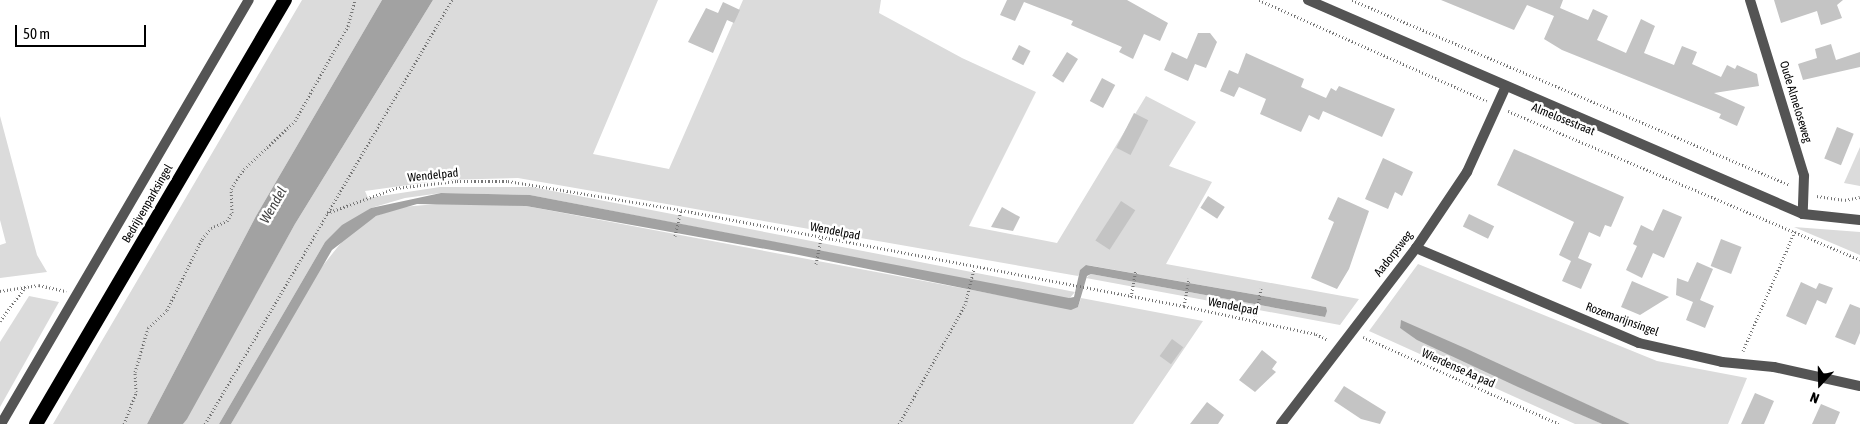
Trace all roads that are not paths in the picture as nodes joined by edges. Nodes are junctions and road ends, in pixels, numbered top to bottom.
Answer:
1 (249, 0) edge
2 (285, 0) edge
3 (1308, 0) edge
4 (1750, 0) edge
5 (1506, 86) junction
6 (1803, 214) junction
7 (1860, 220) edge
8 (1416, 248) junction
9 (1860, 386) edge
10 (1, 424) edge
11 (36, 424) edge
12 (1281, 424) edge

1 - 10 street
2 - 11 highway, Bedrijvenparksingel
3 - 5 street, Almelosestraat
4 - 6 street, Oude Almeloseweg
5 - 6 street, Almelosestraat
5 - 8 street, Aadorpsweg
6 - 7 street, Almelosestraat
8 - 9 street, Rozemarijnsingel
8 - 12 street, Aadorpsweg

